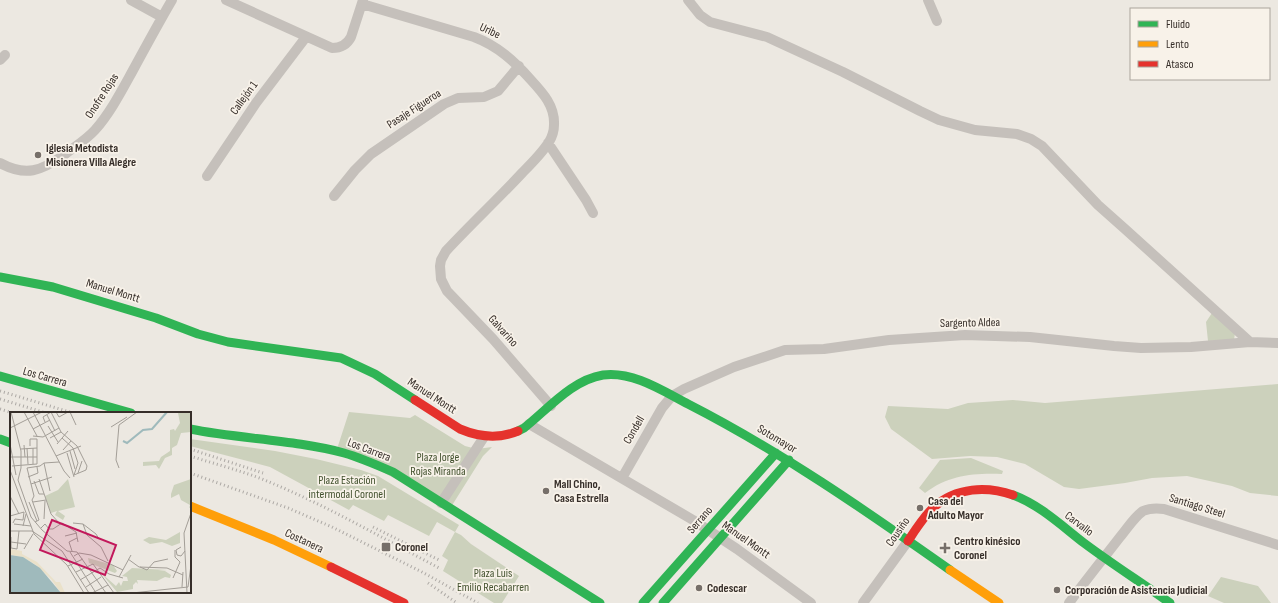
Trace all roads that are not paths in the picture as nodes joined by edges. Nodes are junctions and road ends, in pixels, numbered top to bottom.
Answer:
1 (132, 0) edge
2 (172, 0) edge
3 (226, 0) edge
4 (688, 0) edge
5 (928, 0) edge
6 (363, 2) edge
7 (162, 17) junction
8 (937, 21) dead end
9 (306, 37) junction
10 (519, 66) junction
11 (548, 142) junction
12 (0, 163) edge
13 (207, 176) dead end
14 (334, 196) dead end
15 (593, 213) dead end
16 (440, 272) joint
17 (0, 277) edge
18 (1250, 342) junction
19 (1278, 343) edge
20 (0, 376) edge
21 (672, 396) junction
22 (551, 406) junction
23 (127, 412) edge
24 (529, 424) junction
25 (191, 429) edge
26 (484, 437) junction
27 (0, 439) edge
28 (10, 443) edge
29 (776, 452) junction
30 (789, 460) junction
31 (622, 478) junction
32 (966, 490) joint
33 (441, 503) junction
34 (191, 506) edge
35 (707, 530) junction
36 (721, 538) junction
37 (908, 541) junction
38 (1278, 545) edge
39 (1103, 557) junction
40 (404, 603) edge
41 (600, 603) edge
42 (643, 603) edge
43 (663, 603) edge
44 (810, 603) edge
45 (863, 603) edge
46 (999, 603) edge
47 (1069, 603) edge
48 (1170, 603) edge

1 - 7 street
2 - 7 street, Onofre Rojas
3 - 9 street, Uribe
4 - 18 street
5 - 8 street
6 - 9 street, Uribe
6 - 10 street, Uribe
7 - 12 street, Onofre Rojas
9 - 13 street, Callejón 1
10 - 11 street, Uribe
10 - 14 street, Pasaje Figueroa
11 - 15 street
11 - 16 street, Uribe
16 - 22 street, Galvarino
17 - 26 main road, Manuel Montt
18 - 19 street, Sargento Aldea
18 - 21 street, Sargento Aldea
20 - 23 main road, Los Carrera
21 - 22 main road, Sotomayor
21 - 29 main road, Sotomayor
21 - 31 street, Condell
22 - 24 main road, Sotomayor
24 - 26 main road, Manuel Montt
24 - 31 street, Manuel Montt
25 - 33 main road, Los Carrera
26 - 33 street
27 - 28 main road
29 - 30 main road, Sotomayor
29 - 35 main road, Serrano
30 - 36 main road
30 - 37 main road, Sotomayor
31 - 35 street, Manuel Montt
32 - 37 main road, Cousiño
32 - 39 main road, Carvallo
33 - 41 main road, Los Carrera
34 - 40 main road, Costanera
35 - 36 street, Manuel Montt
35 - 42 main road, Serrano
36 - 43 main road
36 - 44 street, Manuel Montt
37 - 45 street, Cousiño
37 - 46 main road, Sotomayor
38 - 39 street, Santiago Steel
39 - 47 street, Santiago Steel
39 - 48 main road, Carvallo

